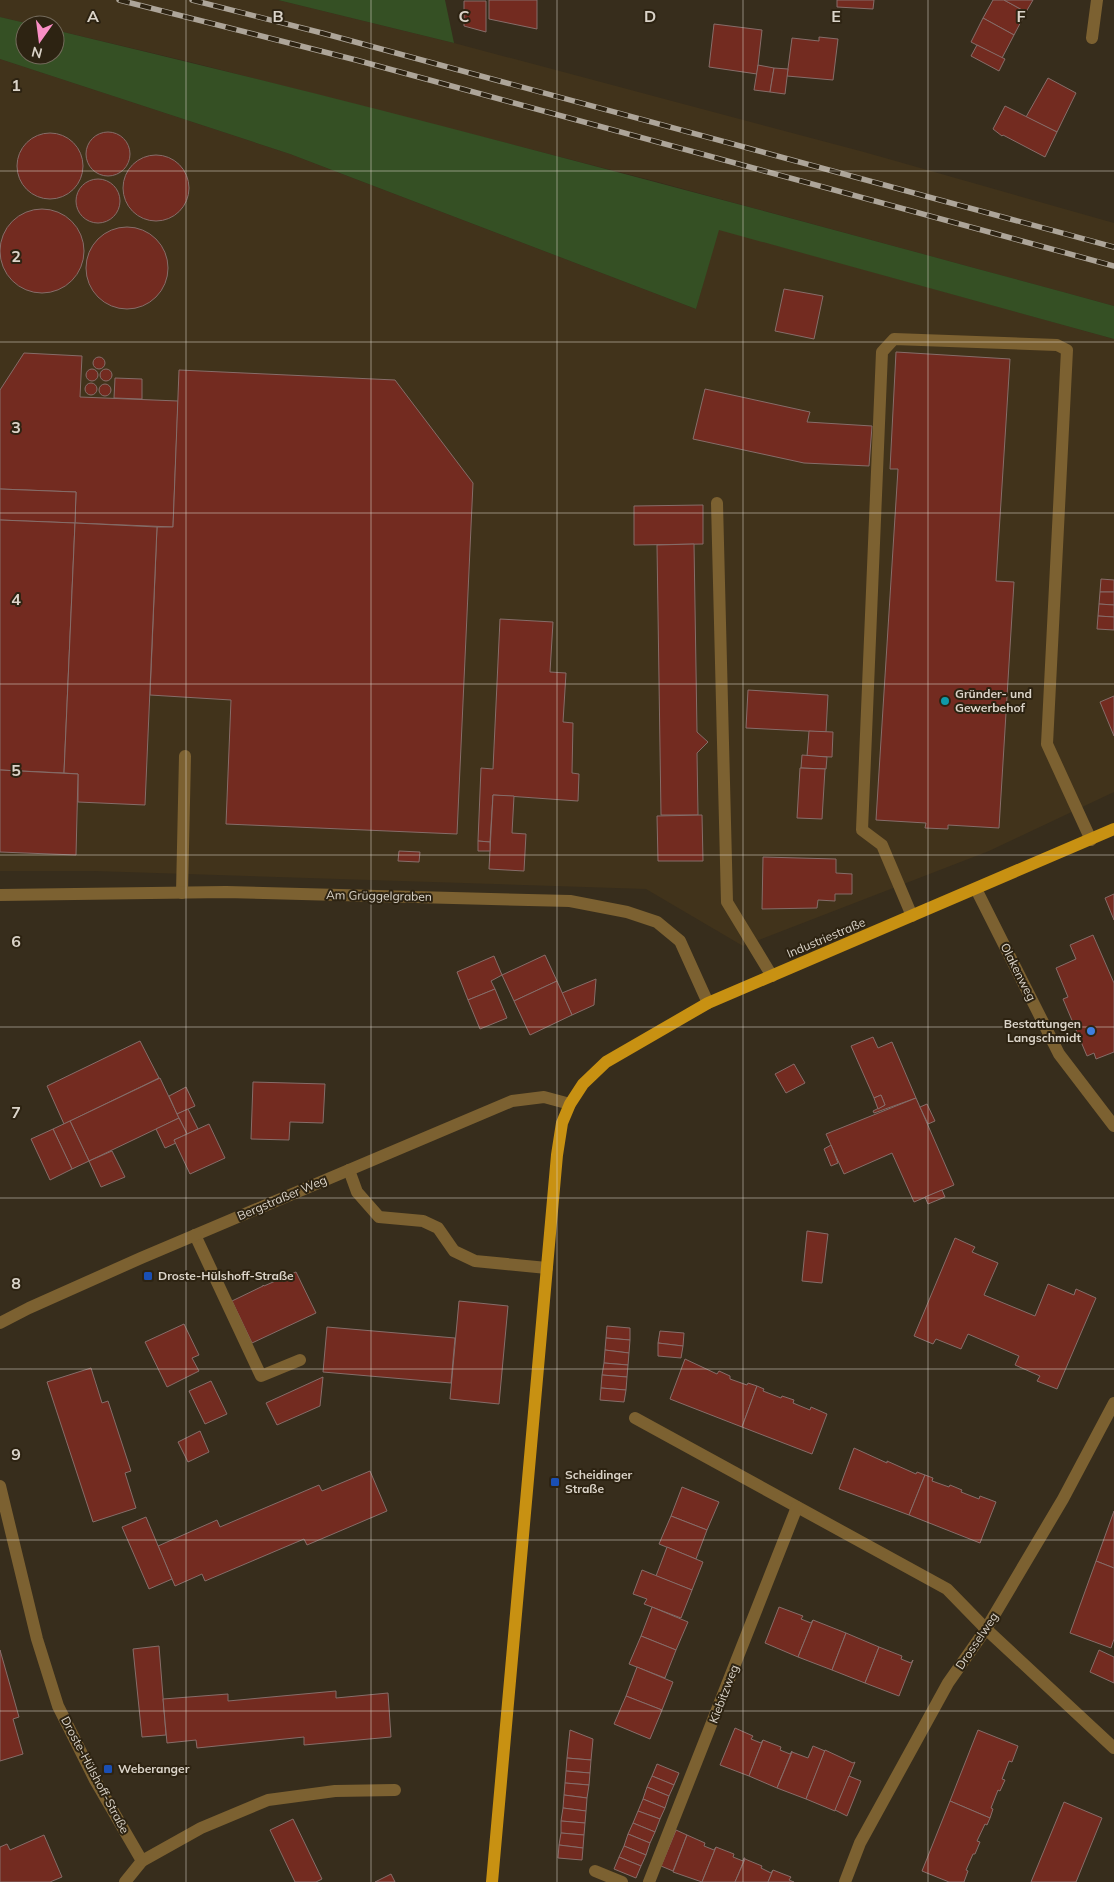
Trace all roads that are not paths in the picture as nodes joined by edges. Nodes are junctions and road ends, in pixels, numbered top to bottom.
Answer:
1 (1097, 0) edge
2 (1092, 38) dead end
3 (717, 503) dead end
4 (185, 756) dead end
5 (1114, 829) edge
6 (1091, 840) junction
7 (976, 889) junction
8 (182, 893) junction
9 (0, 895) edge
10 (912, 916) junction
11 (772, 976) junction
12 (708, 1003) junction
13 (570, 1104) junction
14 (1114, 1126) edge
15 (349, 1170) junction
16 (194, 1235) junction
17 (547, 1268) junction
18 (0, 1323) edge
19 (300, 1360) dead end
20 (1114, 1403) edge
21 (635, 1418) dead end
22 (0, 1486) edge
23 (797, 1507) junction
24 (986, 1629) junction
25 (1114, 1748) edge
26 (395, 1790) dead end
27 (142, 1861) junction
28 (595, 1871) dead end
29 (125, 1882) edge
30 (492, 1882) edge
31 (622, 1882) edge
32 (650, 1882) edge
33 (845, 1882) edge

1 - 2 street
3 - 11 street
4 - 8 street
5 - 6 main road, Industriestraße
6 - 7 main road, Industriestraße
6 - 10 street
7 - 10 main road, Industriestraße
7 - 14 street, Olakenweg
8 - 9 street, Am Grüggelgraben
8 - 12 street, Am Grüggelgraben
10 - 11 main road, Industriestraße
11 - 12 main road, Industriestraße
12 - 13 main road, Industriestraße
13 - 15 street, Bergstraßer Weg
13 - 17 main road
15 - 16 street, Bergstraßer Weg
15 - 17 street
16 - 18 street, Bergstraßer Weg
16 - 19 street
17 - 30 main road
20 - 24 street, Drosselweg
21 - 23 street
22 - 27 street, Droste-Hülshoff-Straße
23 - 24 street
23 - 32 street, Kiebitzweg
24 - 25 street
24 - 33 street, Drosselweg
26 - 27 street
27 - 29 street
28 - 31 street

